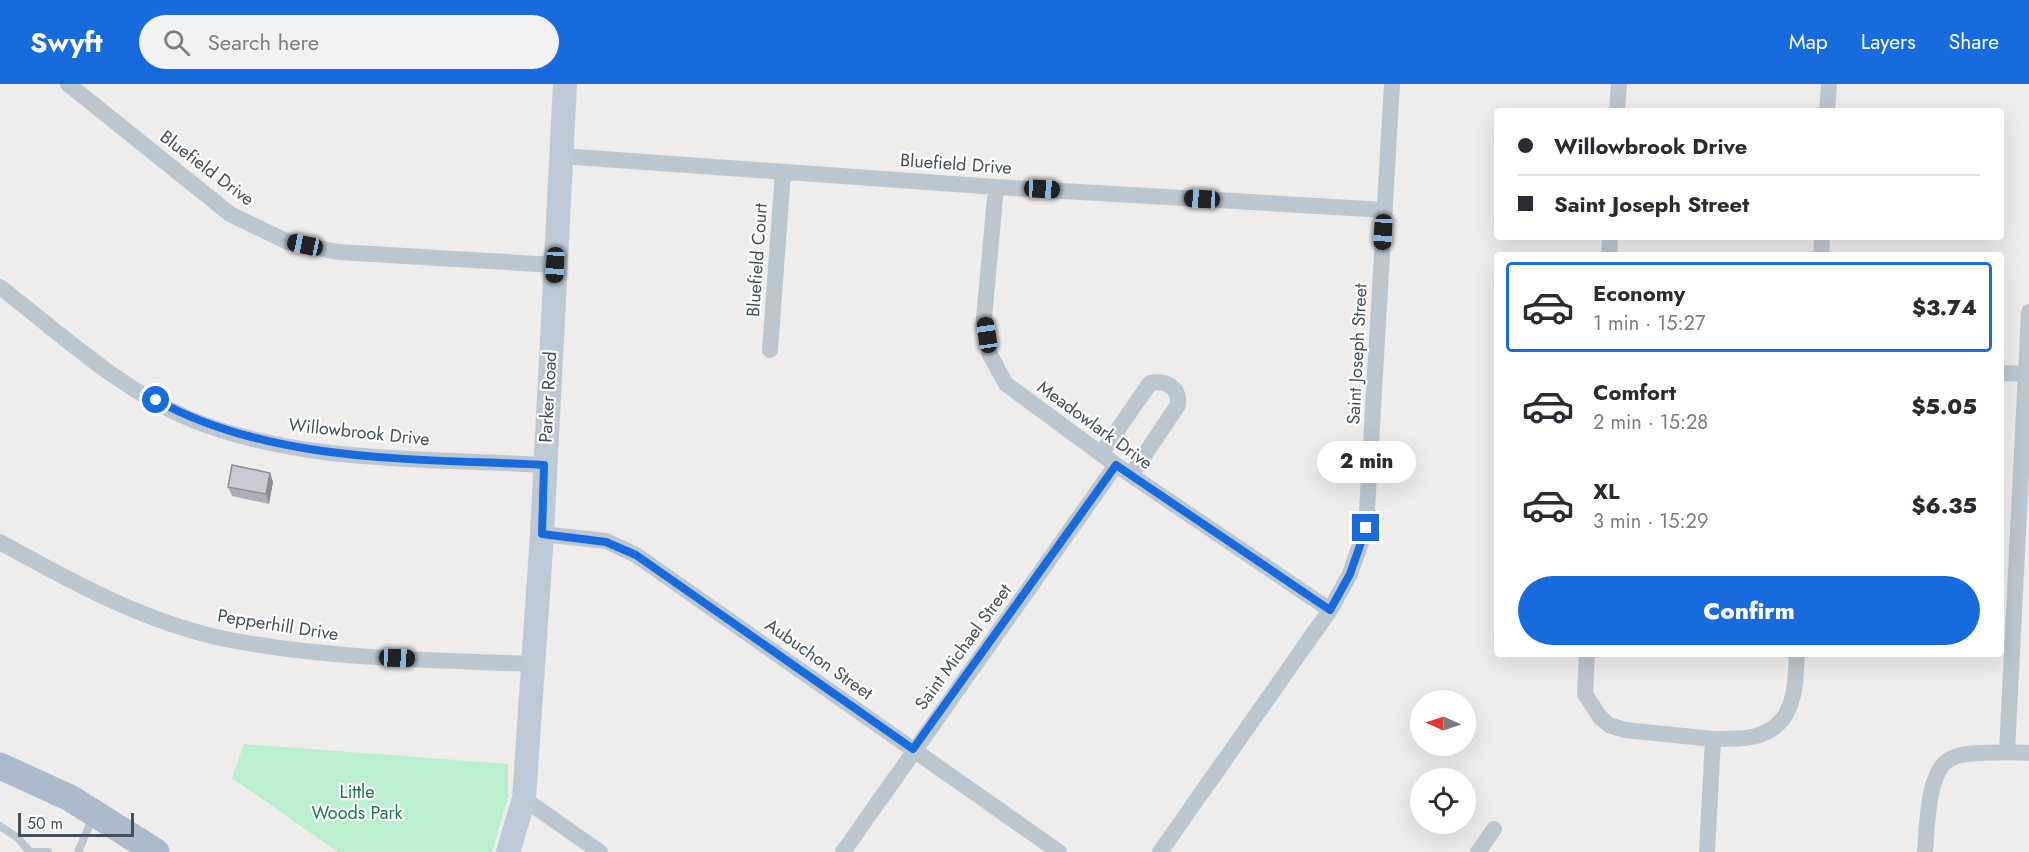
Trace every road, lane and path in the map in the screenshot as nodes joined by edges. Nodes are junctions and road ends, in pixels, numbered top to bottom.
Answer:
1 (68, 84) edge
2 (565, 84) edge
3 (1392, 84) edge
4 (1619, 84) edge
5 (1829, 84) edge
6 (1617, 108) edge
7 (1827, 108) edge
8 (561, 156) junction
9 (783, 172) junction
10 (996, 187) junction
11 (1385, 210) junction
12 (555, 265) junction
13 (0, 287) edge
14 (2029, 312) edge
15 (770, 350) dead end
16 (2004, 373) edge
17 (2025, 374) junction
18 (1101, 453) junction
19 (544, 465) junction
20 (1116, 465) junction
21 (1131, 475) junction
22 (542, 534) junction
23 (2024, 541) edge
24 (0, 542) edge
25 (1330, 610) junction
26 (1587, 657) edge
27 (1797, 657) edge
28 (534, 664) junction
29 (1713, 739) junction
30 (913, 749) junction
31 (2007, 752) junction
32 (2029, 753) edge
33 (0, 766) edge
34 (524, 799) junction
35 (95, 813) junction
36 (0, 826) edge
37 (1494, 829) dead end
38 (28, 851) edge
39 (48, 852) edge
40 (78, 852) edge
41 (156, 852) edge
42 (508, 852) edge
43 (600, 852) edge
44 (843, 852) edge
45 (1059, 852) edge
46 (1160, 852) edge
47 (1478, 852) edge
48 (1707, 852) edge
49 (1925, 852) edge

1 - 12 street, Bluefield Drive
2 - 8 main road, Parker Road
3 - 11 street, Saint Joseph Street
4 - 6 street
5 - 7 street
8 - 9 street, Bluefield Drive
8 - 12 main road, Parker Road
9 - 10 street, Bluefield Drive
9 - 15 street, Bluefield Court
10 - 11 street, Bluefield Drive
10 - 18 street, Meadowlark Drive
11 - 25 street, Saint Joseph Street
12 - 19 main road, Parker Road
13 - 19 street, Willowbrook Drive
14 - 17 street
16 - 17 street
17 - 23 street
18 - 20 street, Meadowlark Drive
18 - 21 street
19 - 22 main road, Parker Road
20 - 21 street, Meadowlark Drive
20 - 30 street, Saint Michael Street
21 - 25 street, Meadowlark Drive
22 - 28 main road, Parker Road
22 - 30 street, Aubuchon Street
23 - 31 street
24 - 28 street, Pepperhill Drive
25 - 46 street, Saint Joseph Street
26 - 29 street
27 - 29 street
28 - 34 main road, Parker Road
29 - 48 street
30 - 44 street, Saint Michael Street
30 - 45 street, Aubuchon Street
31 - 32 street
31 - 49 street
33 - 35 main road
34 - 42 main road, Parker Road
34 - 43 street
35 - 40 lane
35 - 41 main road
36 - 38 lane
37 - 47 street
38 - 39 lane

